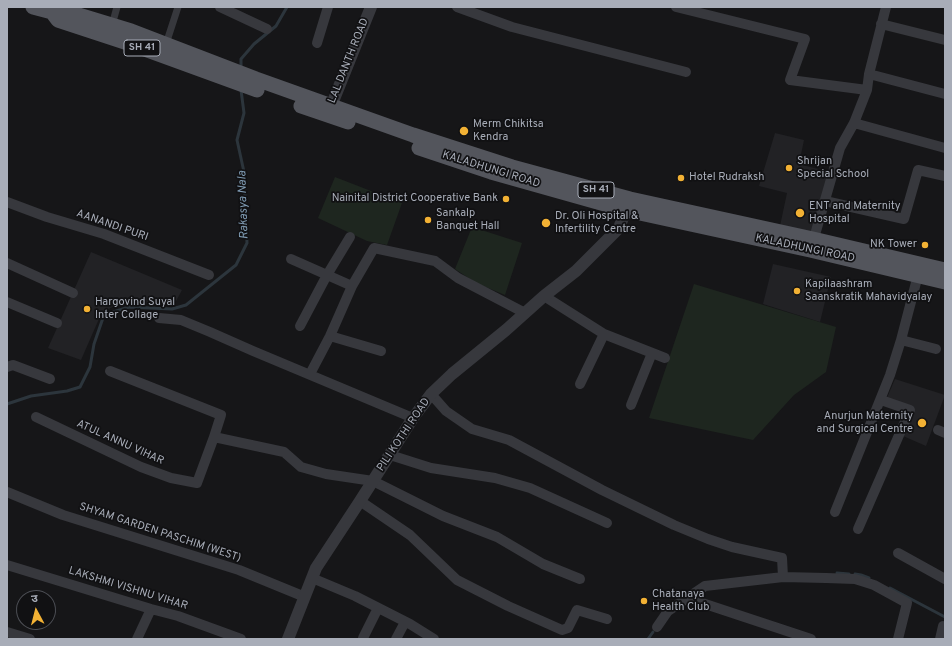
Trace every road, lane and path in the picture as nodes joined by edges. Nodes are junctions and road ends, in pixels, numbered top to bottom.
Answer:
1 (33, 7) edge
2 (117, 7) edge
3 (178, 7) edge
4 (220, 7) edge
5 (328, 7) edge
6 (371, 7) edge
7 (457, 7) edge
8 (676, 7) edge
9 (886, 7) edge
10 (77, 11) edge
11 (52, 12) junction
12 (881, 24) junction
13 (112, 25) junction
14 (267, 29) dead end
15 (129, 37) junction
16 (945, 40) edge
17 (317, 43) dead end
18 (166, 44) junction
19 (686, 72) dead end
20 (869, 74) junction
21 (236, 77) junction
22 (866, 90) junction
23 (945, 94) edge
24 (329, 111) junction
25 (854, 123) junction
26 (945, 148) edge
27 (945, 176) edge
28 (825, 201) junction
29 (7, 202) edge
30 (628, 204) junction
31 (350, 237) dead end
32 (812, 244) junction
33 (291, 259) dead end
34 (7, 263) edge
35 (945, 270) edge
36 (925, 273) junction
37 (326, 274) junction
38 (208, 275) dead end
39 (945, 282) edge
40 (352, 286) junction
41 (73, 292) dead end
42 (544, 296) junction
43 (7, 302) edge
44 (525, 313) junction
45 (159, 318) dead end
46 (57, 323) dead end
47 (300, 326) dead end
48 (604, 334) junction
49 (330, 336) junction
50 (901, 340) junction
51 (936, 349) dead end
52 (380, 351) dead end
53 (652, 353) junction
54 (665, 358) dead end
55 (7, 367) edge
56 (110, 371) dead end
57 (310, 374) junction
58 (50, 379) dead end
59 (580, 384) dead end
60 (431, 394) junction
61 (880, 400) junction
62 (632, 406) dead end
63 (36, 417) dead end
64 (413, 418) junction
65 (214, 437) junction
66 (390, 455) junction
67 (373, 481) junction
68 (7, 492) edge
69 (360, 501) junction
70 (835, 512) dead end
71 (607, 523) dead end
72 (858, 529) dead end
73 (898, 553) dead end
74 (7, 565) edge
75 (783, 577) junction
76 (312, 578) junction
77 (580, 579) dead end
78 (945, 579) edge
79 (305, 597) junction
80 (688, 598) junction
81 (378, 608) junction
82 (151, 609) junction
83 (607, 619) dead end
84 (405, 622) junction
85 (943, 626) dead end
86 (657, 627) dead end
87 (7, 632) edge
88 (219, 635) edge
89 (363, 638) dead end
90 (30, 639) edge
91 (137, 639) edge
92 (241, 639) edge
93 (288, 639) edge
94 (396, 639) edge
95 (434, 639) edge
96 (811, 639) edge
97 (898, 639) edge
98 (940, 639) edge

1 - 11 main road, KALADHUNGI ROAD / SH 41
2 - 13 street
3 - 18 street
4 - 14 street
5 - 17 street
6 - 24 street, LAL DANTH ROAD
7 - 19 street
8 - 22 street
9 - 12 street
10 - 11 main road, KALADHUNGI ROAD / SH 41
10 - 13 main road, KALADHUNGI ROAD / SH 41
11 - 15 main road, KALADHUNGI ROAD / SH 41
12 - 16 street
12 - 20 street
13 - 15 main road, KALADHUNGI ROAD / SH 41
15 - 18 main road, KALADHUNGI ROAD / SH 41
15 - 21 main road, KALADHUNGI ROAD / SH 41
18 - 21 main road, KALADHUNGI ROAD / SH 41
20 - 22 street
20 - 23 street
21 - 24 main road, KALADHUNGI ROAD / SH 41
22 - 25 street
24 - 30 main road, KALADHUNGI ROAD / SH 41
25 - 26 street
25 - 28 street
27 - 28 street
28 - 32 street
29 - 38 street, AANANDI PURI
30 - 32 main road, KALADHUNGI ROAD / SH 41
30 - 42 street, PILI KOTHI ROAD
31 - 37 street
32 - 36 main road, KALADHUNGI ROAD / SH 41
33 - 37 street
34 - 41 street
35 - 36 main road, KALADHUNGI ROAD / SH 41
36 - 39 main road, KALADHUNGI ROAD / SH 41
36 - 50 street
37 - 40 street
37 - 47 street
40 - 44 street
40 - 49 street
42 - 44 street, PILI KOTHI ROAD
42 - 48 street
43 - 46 street
44 - 60 street, PILI KOTHI ROAD
45 - 57 street
48 - 53 street
48 - 59 street
49 - 52 street
49 - 57 street
50 - 51 street
50 - 61 street
53 - 54 street
53 - 62 street
55 - 58 street
56 - 65 street
57 - 64 street
60 - 64 street, PILI KOTHI ROAD
60 - 75 street
61 - 70 street
61 - 72 street
63 - 65 street, ATUL ANNU VIHAR
64 - 66 street, PILI KOTHI ROAD
65 - 67 street
66 - 67 street, PILI KOTHI ROAD
66 - 71 street
67 - 69 street, PILI KOTHI ROAD
67 - 77 street
68 - 79 street, SHYAM GARDEN PASCHIM (WEST)
69 - 76 street, PILI KOTHI ROAD
69 - 83 street
73 - 78 street
74 - 82 street, LAKSHMI VISHNU VIHAR
75 - 80 street
75 - 97 street
76 - 79 street, PILI KOTHI ROAD
76 - 81 street
79 - 93 street, PILI KOTHI ROAD
80 - 86 street
80 - 96 street
81 - 84 street
81 - 89 street
82 - 88 street, LAKSHMI VISHNU VIHAR
82 - 91 street
84 - 94 street
84 - 95 street
85 - 98 street
87 - 90 street
88 - 92 street, LAKSHMI VISHNU VIHAR

